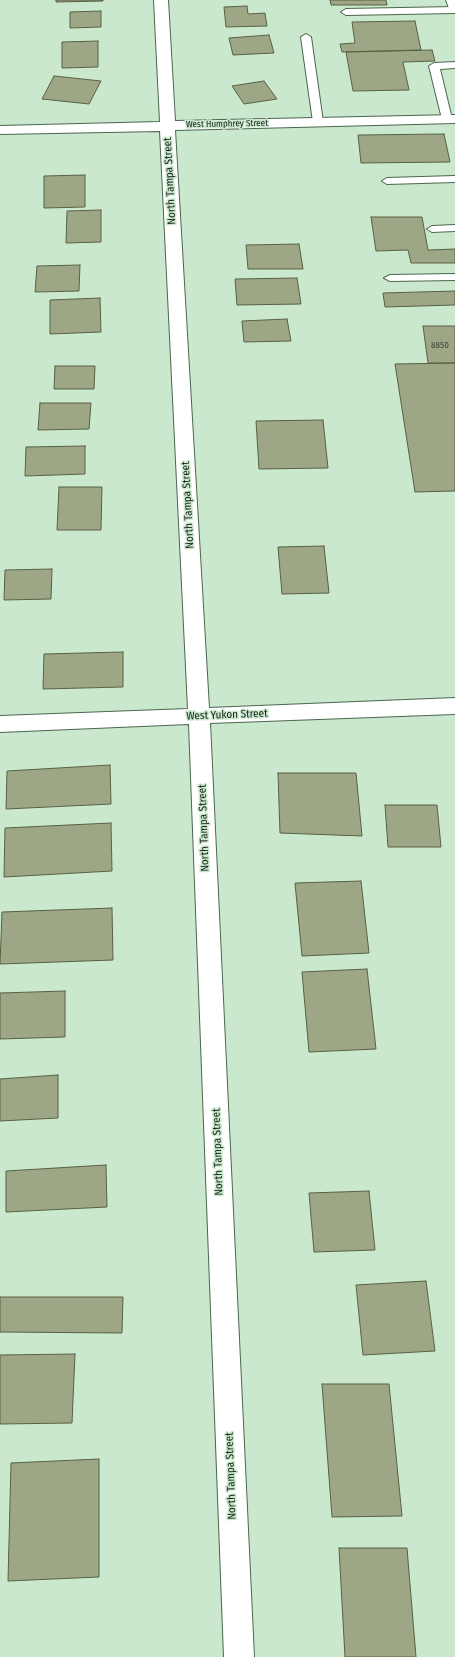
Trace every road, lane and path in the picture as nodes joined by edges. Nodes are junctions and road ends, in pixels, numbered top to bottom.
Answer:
1 (160, 0) edge
2 (412, 0) edge
3 (453, 0) edge
4 (455, 9) edge
5 (415, 11) junction
6 (346, 12) dead end
7 (306, 37) dead end
8 (455, 65) edge
9 (451, 119) edge
10 (318, 122) junction
11 (167, 125) junction
12 (0, 130) edge
13 (455, 179) edge
14 (388, 181) dead end
15 (455, 228) edge
16 (432, 229) dead end
17 (455, 277) edge
18 (390, 278) dead end
19 (455, 706) edge
20 (199, 716) junction
21 (0, 724) edge
22 (239, 1657) edge

1 - 11 street, North Tampa Street
2 - 5 lane
3 - 4 street
4 - 5 lane
5 - 6 lane
7 - 10 lane
8 - 9 lane
9 - 10 street, West Humphrey Street
10 - 11 street, West Humphrey Street
11 - 12 street, West Humphrey Street
11 - 20 street, North Tampa Street
13 - 14 lane
15 - 16 lane
17 - 18 lane
19 - 20 street, West Yukon Street
20 - 21 street, West Yukon Street
20 - 22 street, North Tampa Street

